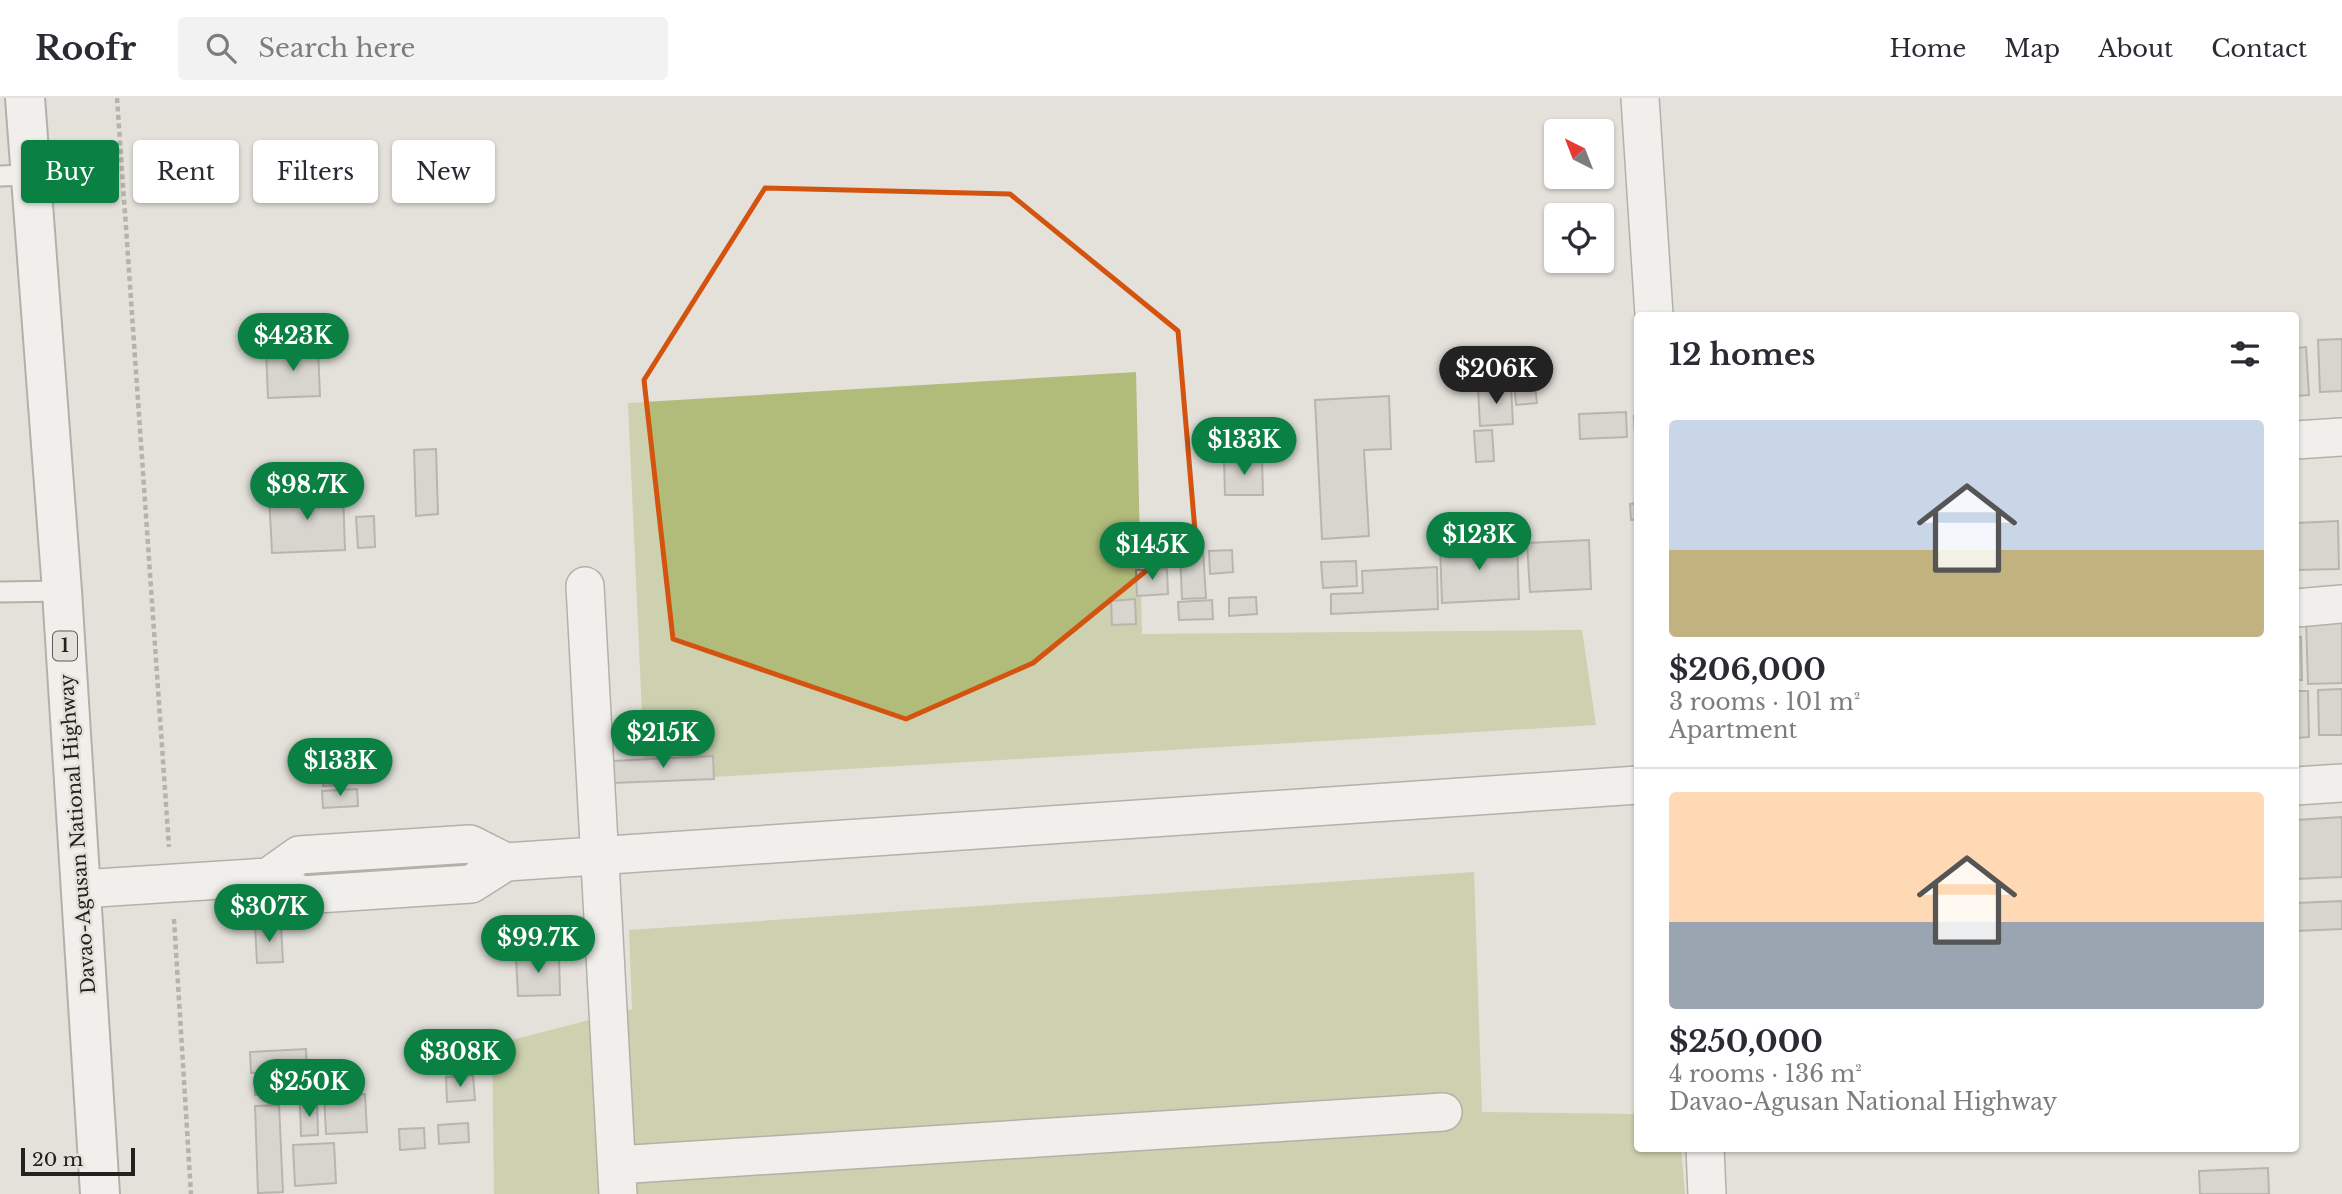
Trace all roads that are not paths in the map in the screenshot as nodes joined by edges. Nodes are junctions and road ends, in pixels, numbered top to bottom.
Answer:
1 (25, 98) edge
2 (1640, 98) edge
3 (15, 175) edge
4 (1654, 312) edge
5 (2342, 437) edge
6 (2299, 440) edge
7 (585, 586) dead end
8 (62, 591) junction
9 (0, 592) edge
10 (2342, 604) edge
11 (2299, 608) edge
12 (2342, 783) edge
13 (1634, 785) edge
14 (2299, 786) edge
15 (407, 849) junction
16 (599, 856) junction
17 (506, 862) junction
18 (268, 877) junction
19 (410, 888) junction
20 (81, 889) junction
21 (1443, 1112) dead end
22 (1705, 1152) edge
23 (617, 1180) edge
24 (100, 1194) edge
25 (1707, 1194) edge

1 - 3 highway, Davao-Agusan National Highway / 1
2 - 4 street
3 - 8 highway, Davao-Agusan National Highway / 1
5 - 6 street
7 - 16 street
8 - 9 lane
8 - 20 highway, Davao-Agusan National Highway / 1
10 - 11 street
12 - 14 street
13 - 16 street
15 - 17 street
15 - 18 street
15 - 19 street
16 - 17 street
16 - 23 street
17 - 19 street
18 - 19 street
18 - 20 street
20 - 24 highway, Davao-Agusan National Highway / 1
21 - 23 street
22 - 25 street

